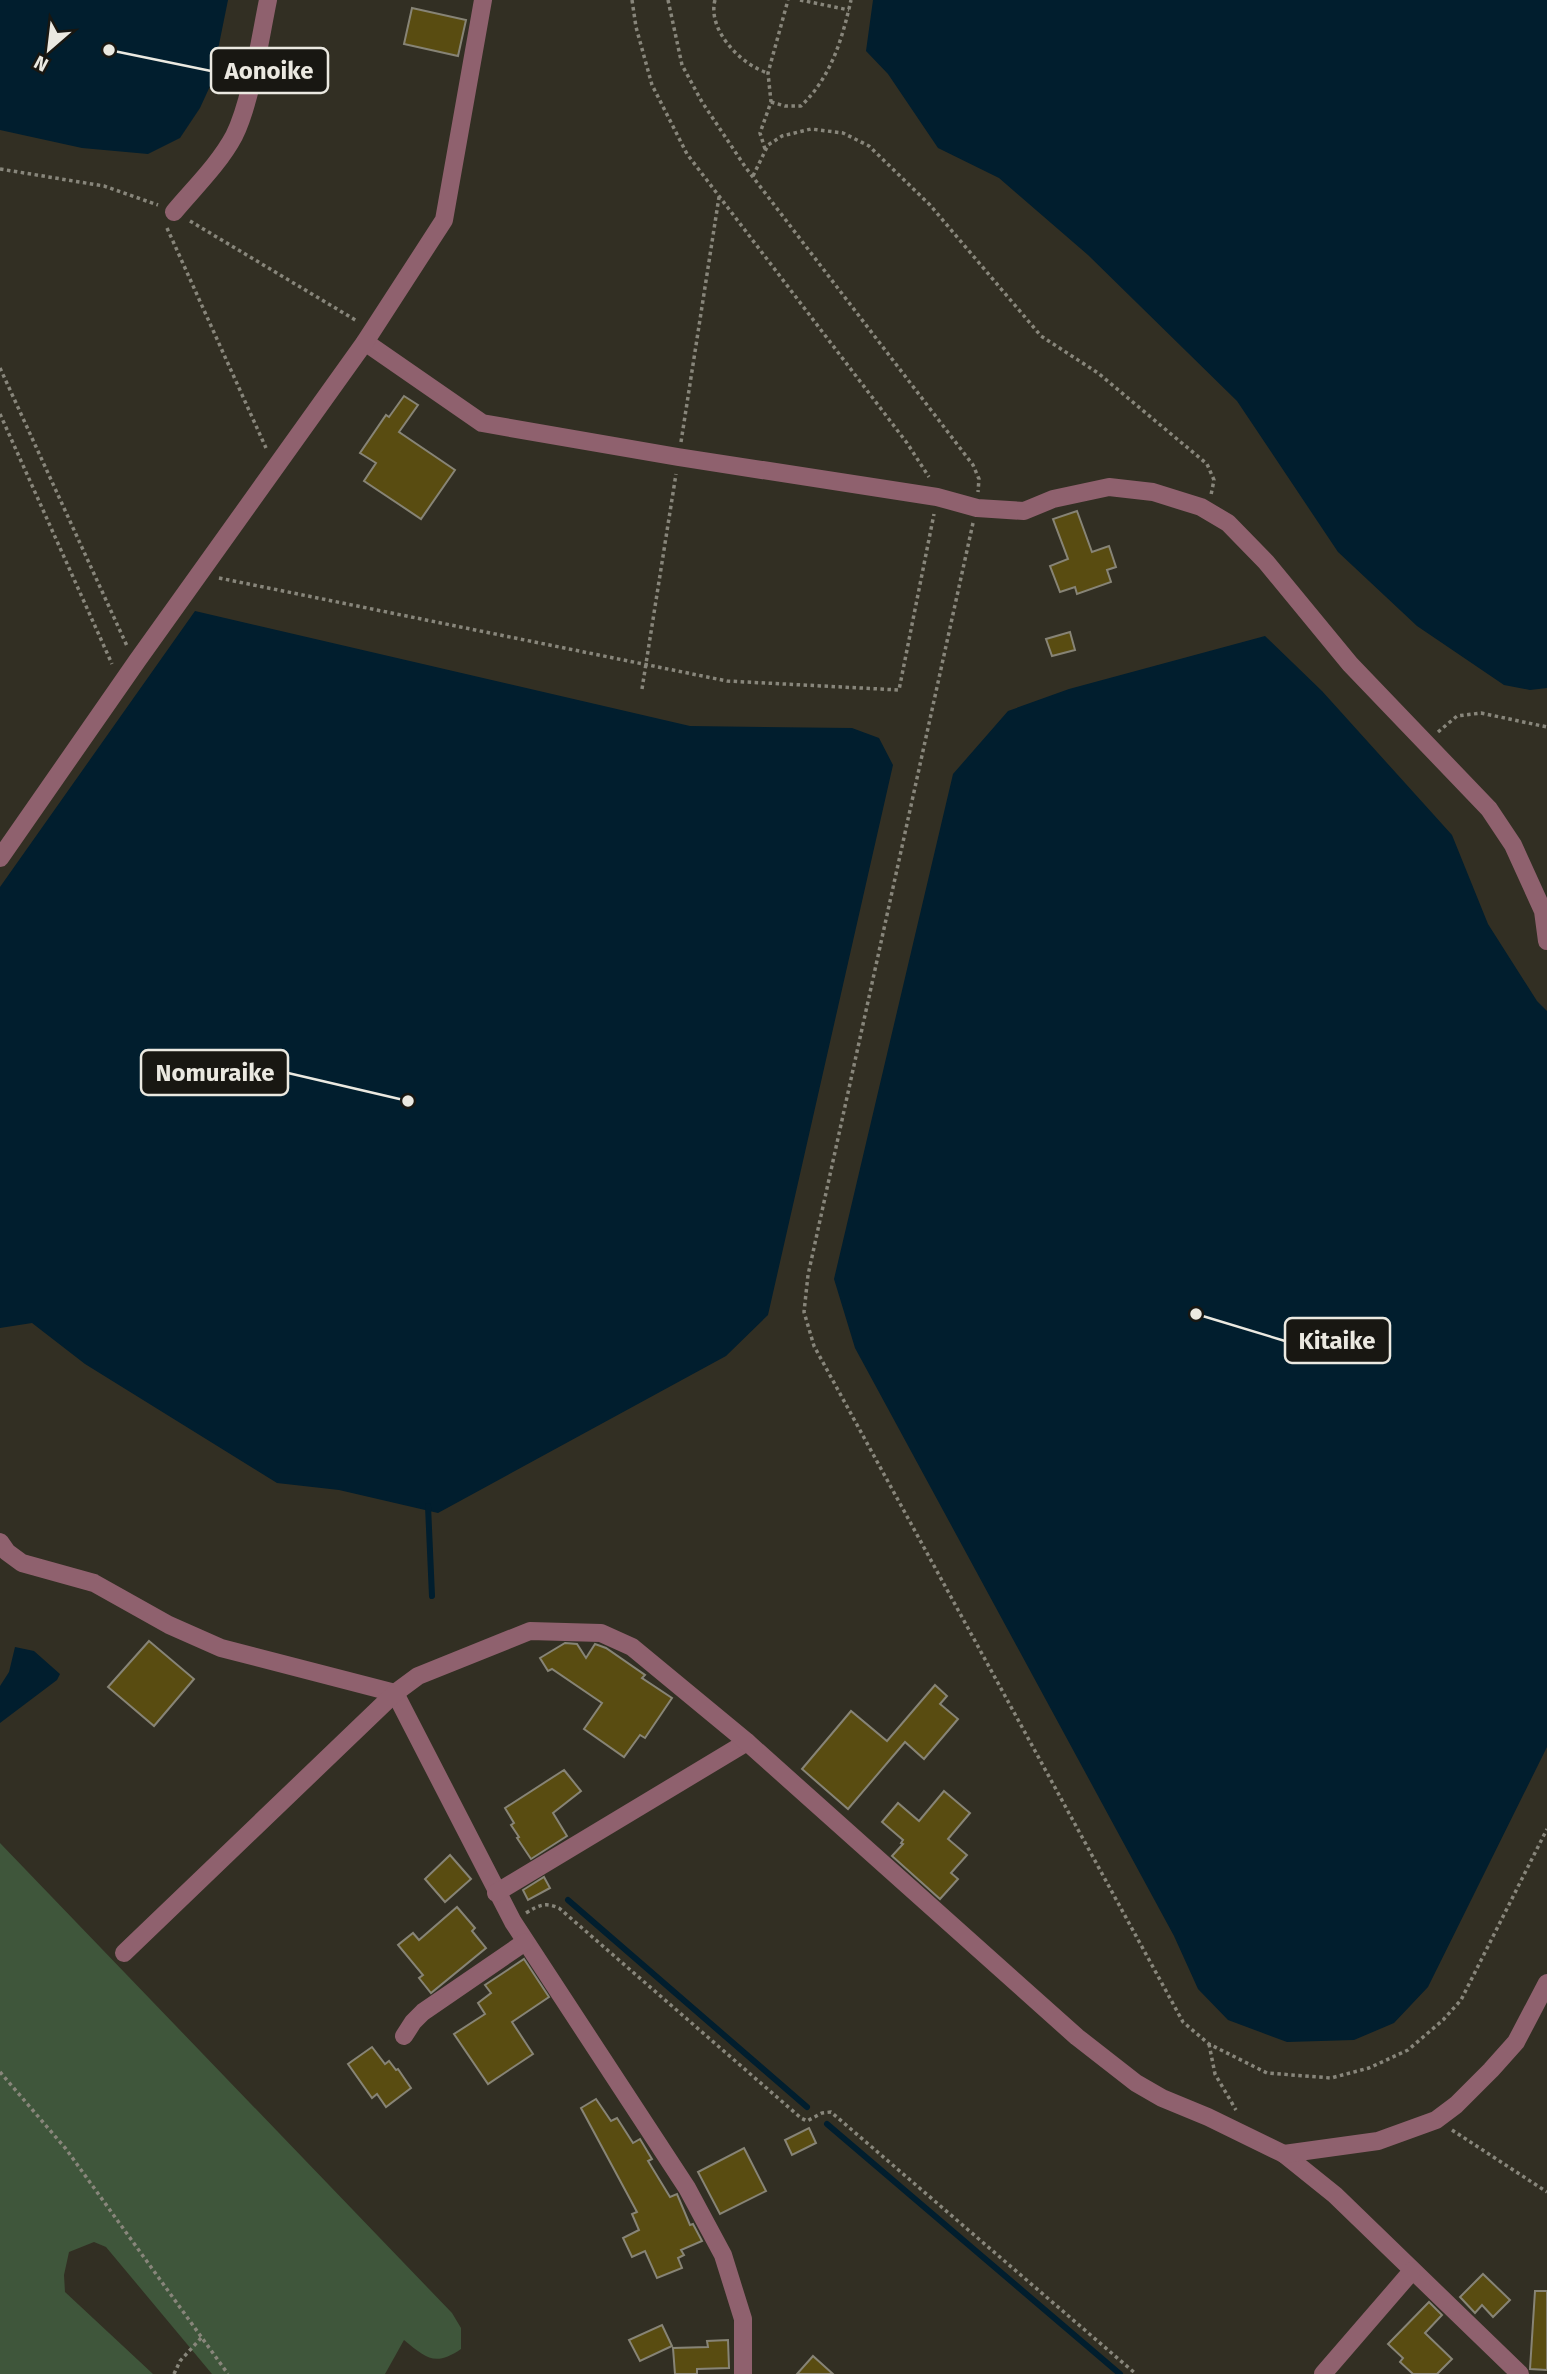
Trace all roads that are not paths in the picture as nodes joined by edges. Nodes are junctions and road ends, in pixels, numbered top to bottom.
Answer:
1 (268, 0) edge
2 (483, 0) edge
3 (174, 212) road end
4 (369, 336) junction
5 (0, 858) edge
6 (1547, 941) edge
7 (0, 1542) edge
8 (395, 1693) junction
9 (747, 1742) junction
10 (496, 1893) junction
11 (525, 1942) junction
12 (124, 1953) dead end
13 (1547, 1983) edge
14 (404, 2035) dead end
15 (1284, 2154) junction
16 (1412, 2271) junction
17 (744, 2373) edge
18 (1323, 2374) edge
19 (1520, 2374) edge

1 - 3 street
2 - 4 street
4 - 5 street
4 - 6 street
7 - 8 street
8 - 9 street
8 - 10 street
8 - 12 street
9 - 10 street
9 - 15 street
10 - 11 street
11 - 14 street
11 - 17 street
13 - 15 street
15 - 16 street
16 - 18 street
16 - 19 street

